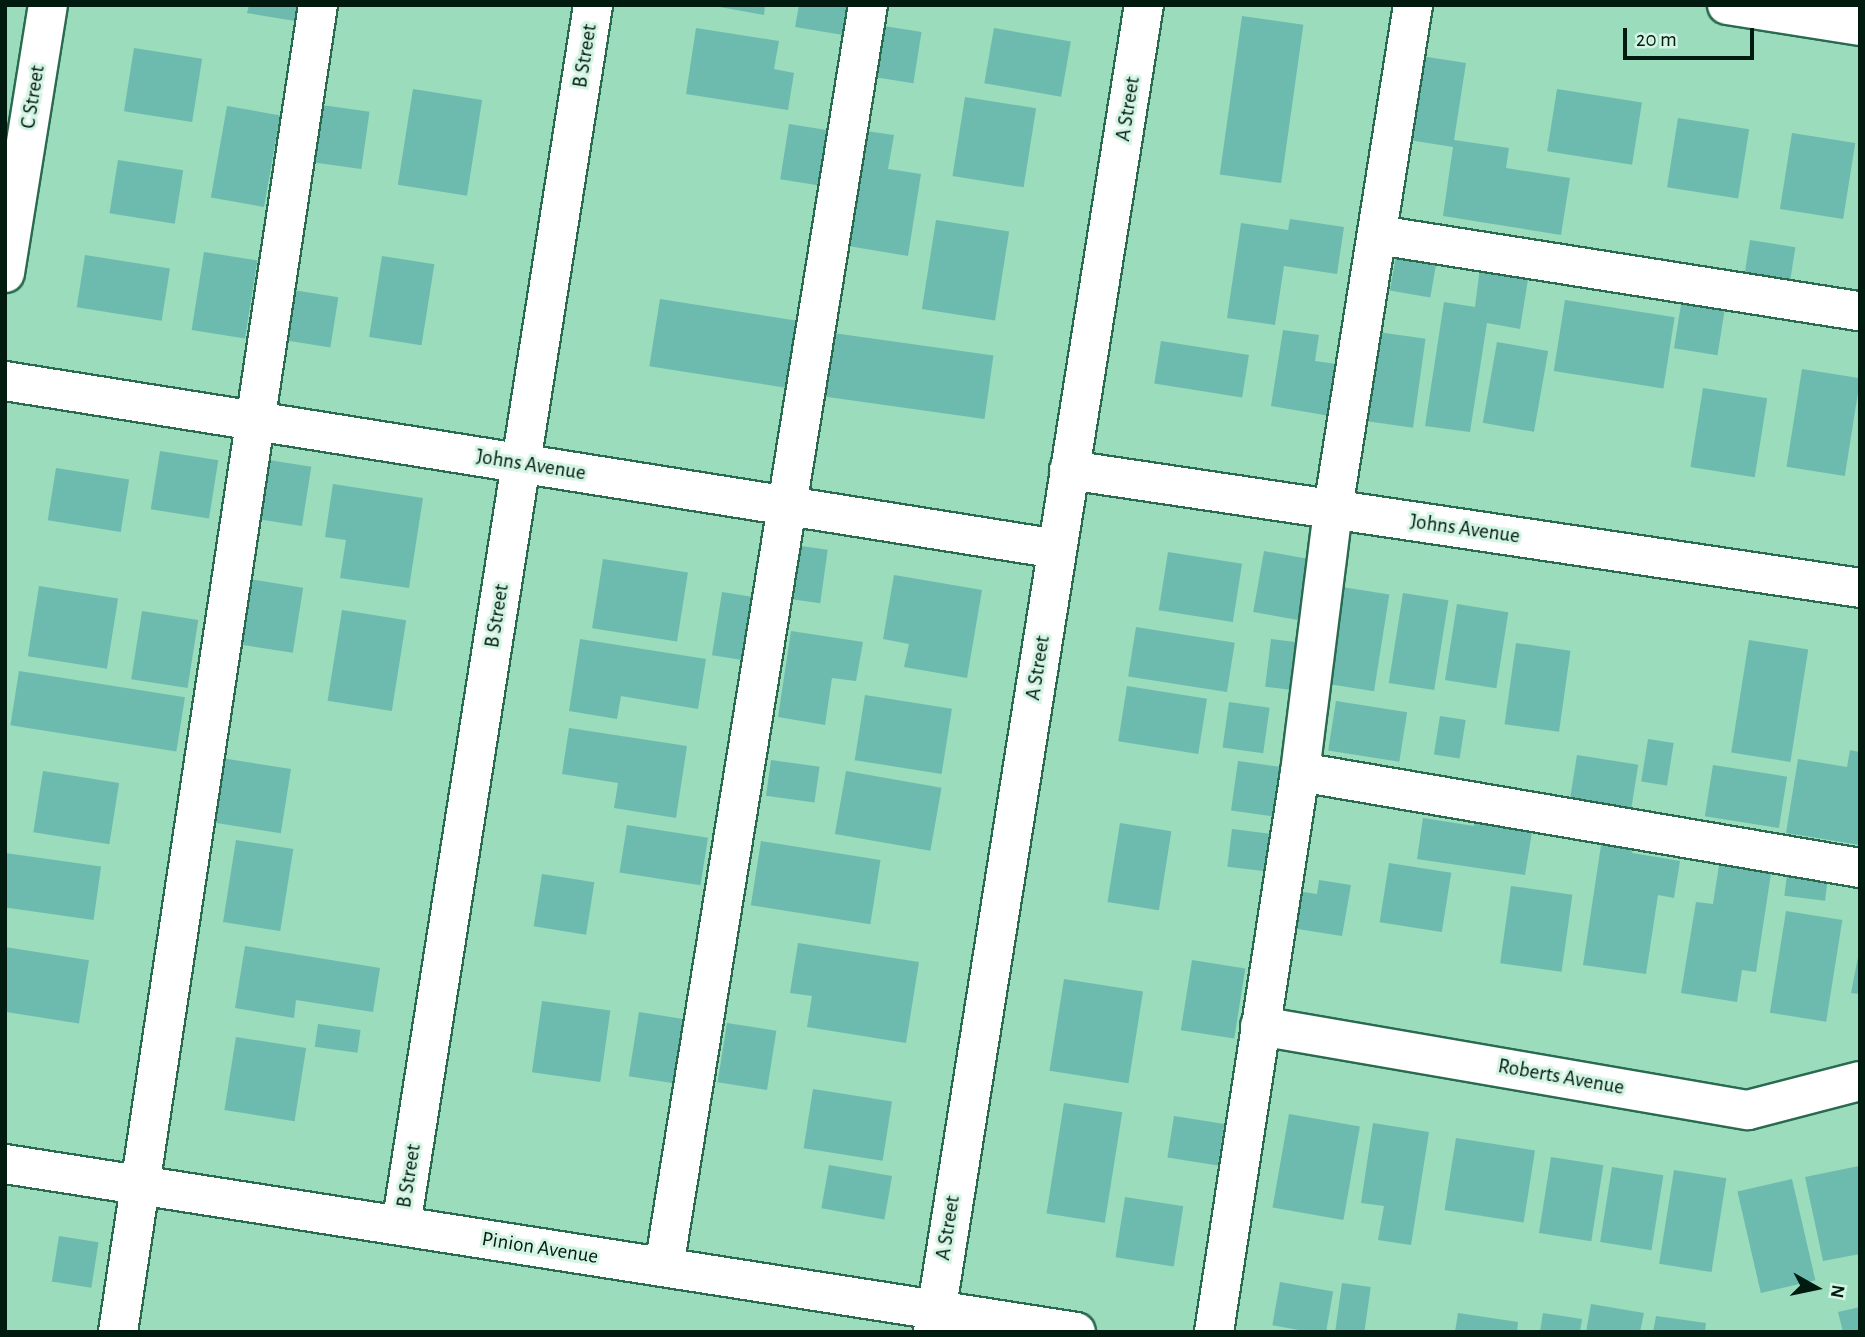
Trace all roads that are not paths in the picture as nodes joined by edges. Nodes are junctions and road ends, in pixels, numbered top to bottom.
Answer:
1 (48, 5) edge
2 (318, 5) edge
3 (593, 5) edge
4 (868, 5) edge
5 (1144, 5) edge
6 (1413, 5) edge
7 (1727, 5) edge
8 (1860, 26) edge
9 (1378, 235) junction
10 (5, 273) edge
11 (1860, 311) edge
12 (5, 381) edge
13 (252, 421) junction
14 (521, 463) junction
15 (1069, 470) junction
16 (787, 506) junction
17 (1333, 509) junction
18 (1057, 549) junction
19 (1860, 588) edge
20 (1300, 772) junction
21 (1860, 868) edge
22 (1260, 1026) junction
23 (1860, 1082) edge
24 (5, 1164) edge
25 (140, 1185) junction
26 (401, 1226) junction
27 (664, 1267) junction
28 (934, 1321) edge
29 (118, 1332) edge
30 (1076, 1332) edge
31 (1214, 1332) edge

1 - 10 street, C Street
2 - 13 street
3 - 14 street, B Street
4 - 16 street
5 - 15 street, A Street
6 - 9 street
7 - 8 street
9 - 11 street
9 - 17 street
12 - 13 street, Johns Avenue
13 - 14 street, Johns Avenue
13 - 25 street
14 - 16 street, Johns Avenue
14 - 26 street, B Street
15 - 17 street, Johns Avenue
15 - 18 street, A Street
16 - 18 street, Johns Avenue
16 - 27 street
17 - 19 street, Johns Avenue
17 - 20 street
18 - 28 street, A Street
20 - 21 street
20 - 22 street
22 - 23 street, Roberts Avenue
22 - 31 street
24 - 25 street, Pinion Avenue
25 - 26 street, Pinion Avenue
25 - 29 street
26 - 27 street, Pinion Avenue
27 - 28 street, Pinion Avenue
28 - 30 street, Pinion Avenue

